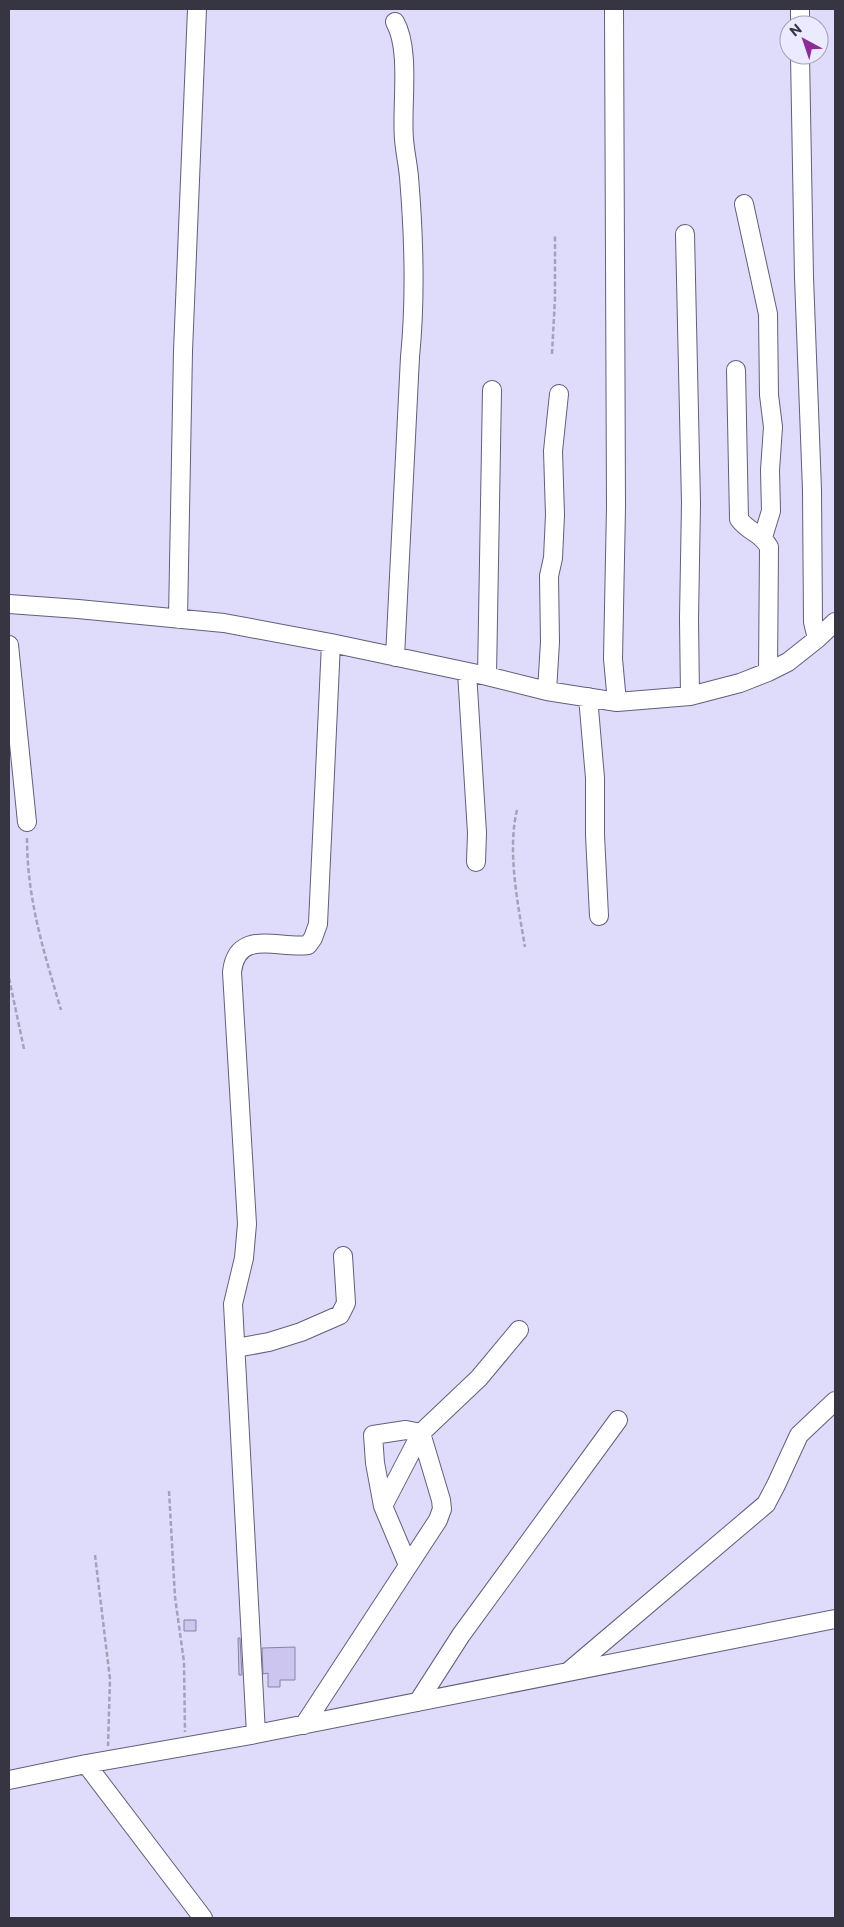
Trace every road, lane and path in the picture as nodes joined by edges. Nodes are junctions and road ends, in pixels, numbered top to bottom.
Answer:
1 (196, 9) edge
2 (614, 9) edge
3 (395, 22) dead end
4 (800, 65) edge
5 (744, 204) dead end
6 (685, 234) dead end
7 (555, 235) dead end
8 (552, 354) dead end
9 (736, 370) dead end
10 (492, 390) dead end
11 (559, 394) dead end
12 (763, 537) junction
13 (9, 604) edge
14 (178, 619) junction
15 (835, 622) edge
16 (817, 639) junction
17 (331, 643) junction
18 (9, 645) edge
19 (395, 657) junction
20 (467, 672) junction
21 (768, 672) junction
22 (487, 676) junction
23 (547, 691) junction
24 (690, 696) junction
25 (588, 697) junction
26 (616, 702) junction
27 (517, 810) dead end
28 (26, 822) joint
29 (476, 862) dead end
30 (599, 916) dead end
31 (525, 947) dead end
32 (9, 978) edge
33 (62, 1010) dead end
34 (24, 1049) dead end
35 (343, 1256) dead end
36 (519, 1330) dead end
37 (236, 1348) junction
38 (835, 1401) edge
39 (618, 1420) dead end
40 (421, 1433) junction
41 (169, 1491) dead end
42 (383, 1506) junction
43 (95, 1554) dead end
44 (408, 1565) junction
45 (835, 1619) edge
46 (568, 1672) junction
47 (418, 1702) junction
48 (304, 1725) junction
49 (256, 1734) junction
50 (185, 1746) junction
51 (108, 1747) dead end
52 (86, 1764) junction
53 (9, 1780) edge
54 (203, 1918) edge

1 - 14 street
2 - 26 street
3 - 19 street
4 - 16 street
5 - 12 street
6 - 24 street
7 - 8 path
9 - 12 street
10 - 22 street
11 - 23 street
12 - 21 street
13 - 14 street
14 - 17 street
15 - 16 street
16 - 21 street
17 - 19 street
17 - 37 street
18 - 28 street
19 - 20 street
20 - 22 street
20 - 29 street
21 - 24 street
22 - 23 street
23 - 25 street
24 - 26 street
25 - 26 street
25 - 30 street
27 - 31 path
28 - 33 path
32 - 34 path
35 - 37 street
36 - 40 street
37 - 49 street
38 - 46 street
39 - 47 street
40 - 42 street
40 - 42 street
40 - 44 street
41 - 50 path
42 - 44 street
43 - 51 path
44 - 48 street
45 - 46 street
46 - 47 street
47 - 48 street
48 - 49 street
49 - 50 street
50 - 52 street
52 - 53 street
52 - 54 street

